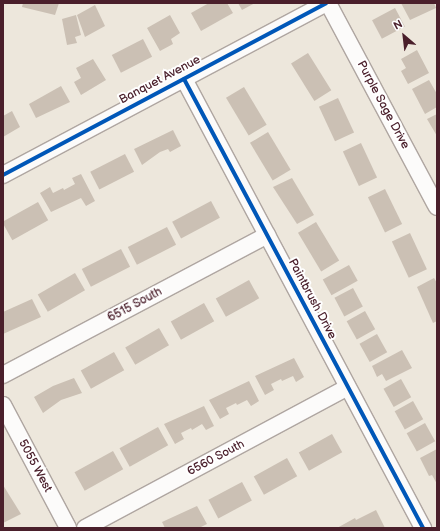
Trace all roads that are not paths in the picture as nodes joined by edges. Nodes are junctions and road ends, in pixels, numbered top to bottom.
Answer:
1 (327, 3) edge
2 (184, 79) junction
3 (3, 175) edge
4 (437, 207) edge
5 (267, 235) junction
6 (3, 375) edge
7 (348, 387) junction
8 (3, 405) edge
9 (68, 528) edge
10 (85, 528) edge
11 (423, 528) edge

1 - 2 street, Banquet Avenue
1 - 4 street, Purple Sage Drive
2 - 3 street, Banquet Avenue
2 - 5 street, Paintbrush Drive
5 - 6 street, 6515 South
5 - 7 street, Paintbrush Drive
7 - 10 street, 6560 South
7 - 11 street, Paintbrush Drive
8 - 9 street, 5055 West

